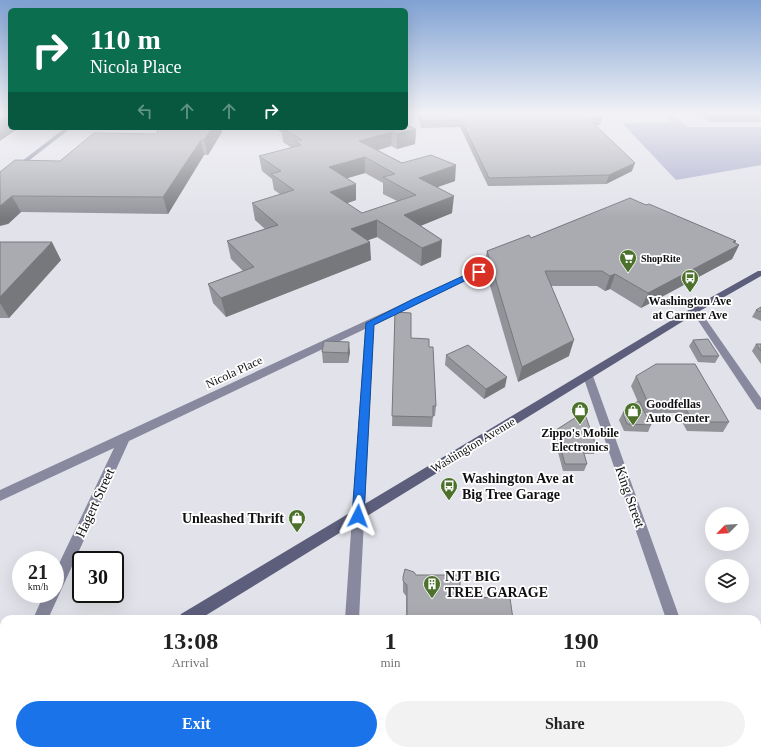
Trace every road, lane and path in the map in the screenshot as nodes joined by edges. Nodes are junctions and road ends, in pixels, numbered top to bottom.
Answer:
1 (42, 148) edge
2 (0, 181) edge
3 (479, 272) dead end
4 (761, 273) edge
5 (695, 310) junction
6 (370, 323) junction
7 (588, 376) junction
8 (761, 406) edge
9 (124, 439) junction
10 (0, 496) edge
11 (358, 516) junction
12 (64, 569) edge
13 (48, 603) edge
14 (42, 615) edge
15 (193, 615) edge
16 (352, 615) edge
17 (672, 615) edge

1 - 2 street
3 - 6 street, Nicola Place
4 - 5 main road, Washington Avenue
5 - 7 main road, Washington Avenue
5 - 8 street
6 - 9 street, Nicola Place
6 - 11 street
7 - 11 main road, Washington Avenue
7 - 17 street, King Street
9 - 10 street, Nicola Place
9 - 12 street, Hagert Street
11 - 15 main road, Washington Avenue
11 - 16 street
13 - 14 street

